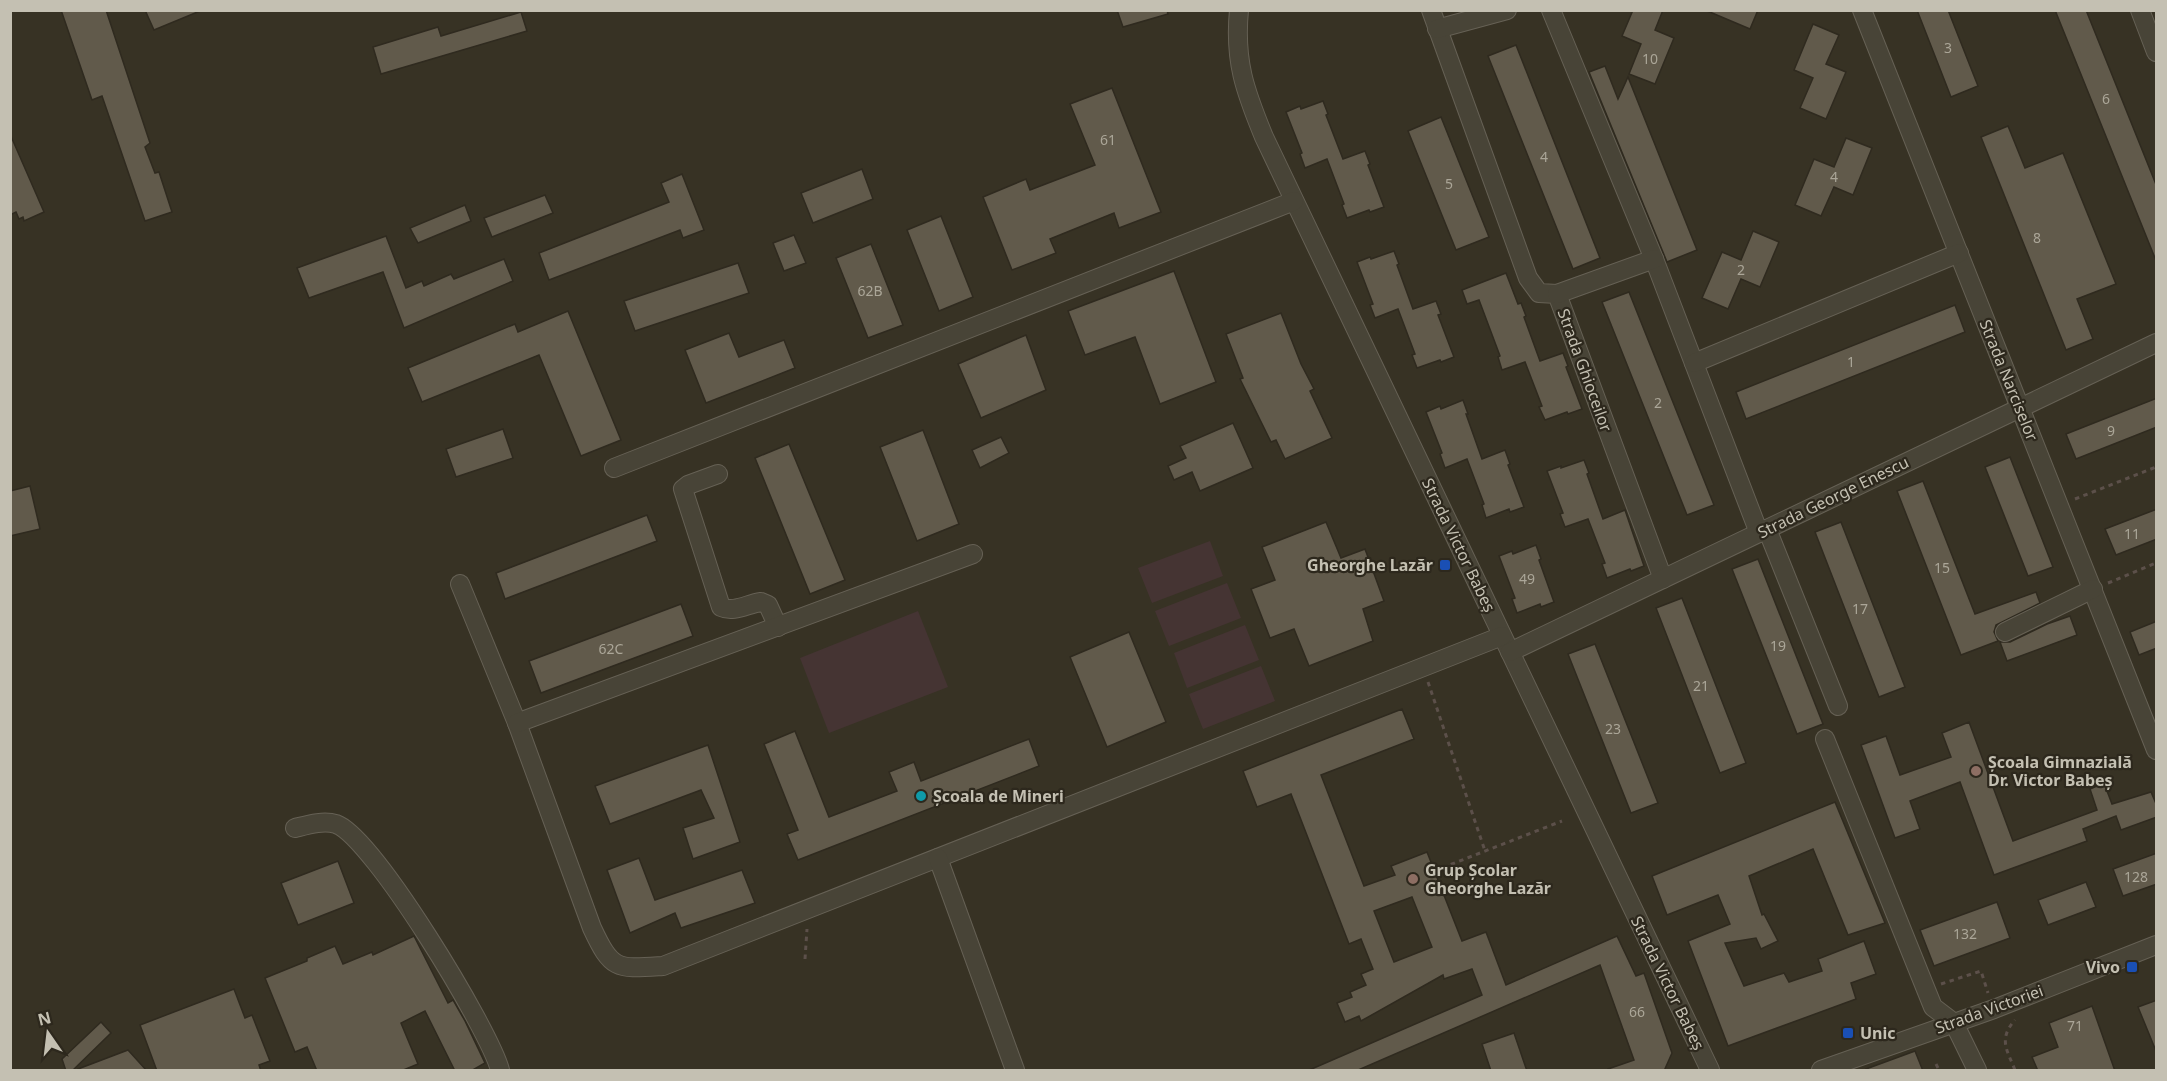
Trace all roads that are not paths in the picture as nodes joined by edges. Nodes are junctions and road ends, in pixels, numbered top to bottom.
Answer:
1 (1239, 10) edge
2 (1431, 10) edge
3 (1507, 10) edge
4 (1551, 10) edge
5 (1862, 10) edge
6 (2140, 10) edge
7 (1437, 29) junction
8 (2157, 52) edge
9 (1294, 201) junction
10 (1959, 253) junction
11 (1654, 259) junction
12 (1557, 294) junction
13 (2157, 343) edge
14 (1694, 363) junction
15 (2020, 408) junction
16 (614, 468) dead end
17 (718, 474) dead end
18 (1763, 531) junction
19 (973, 554) dead end
20 (1663, 579) junction
21 (460, 584) dead end
22 (2093, 589) junction
23 (778, 627) junction
24 (2005, 632) dead end
25 (1506, 644) junction
26 (1838, 706) dead end
27 (517, 723) junction
28 (1826, 739) dead end
29 (2157, 750) edge
30 (295, 828) dead end
31 (938, 858) junction
32 (2157, 945) edge
33 (1954, 1023) junction
34 (500, 1071) edge
35 (1015, 1071) edge
36 (1710, 1071) edge
37 (1821, 1071) edge
38 (1977, 1071) edge

1 - 9 street, Strada Victor Babeș
2 - 7 street, Strada Ghioceilor
3 - 7 street
4 - 11 street
5 - 10 street, Strada Narciselor
6 - 8 street
7 - 12 street, Strada Ghioceilor
9 - 16 street
9 - 25 street, Strada Victor Babeș
10 - 14 street
10 - 15 street, Strada Narciselor
11 - 12 street
11 - 14 street
12 - 20 street, Strada Ghioceilor
13 - 15 street, Strada George Enescu
14 - 18 street
15 - 18 street, Strada George Enescu
15 - 22 street, Strada Narciselor
17 - 23 street
18 - 20 street, Strada George Enescu
18 - 26 street
19 - 23 street
20 - 25 street, Strada George Enescu
21 - 27 street, Strada George Enescu
22 - 24 street
22 - 29 street, Strada Narciselor
23 - 27 street
25 - 31 street, Strada George Enescu
25 - 36 street, Strada Victor Babeș
27 - 31 street, Strada George Enescu
28 - 33 street
30 - 34 street
31 - 35 street
32 - 33 street, Strada Victoriei
33 - 37 street, Strada Victoriei
33 - 38 street

